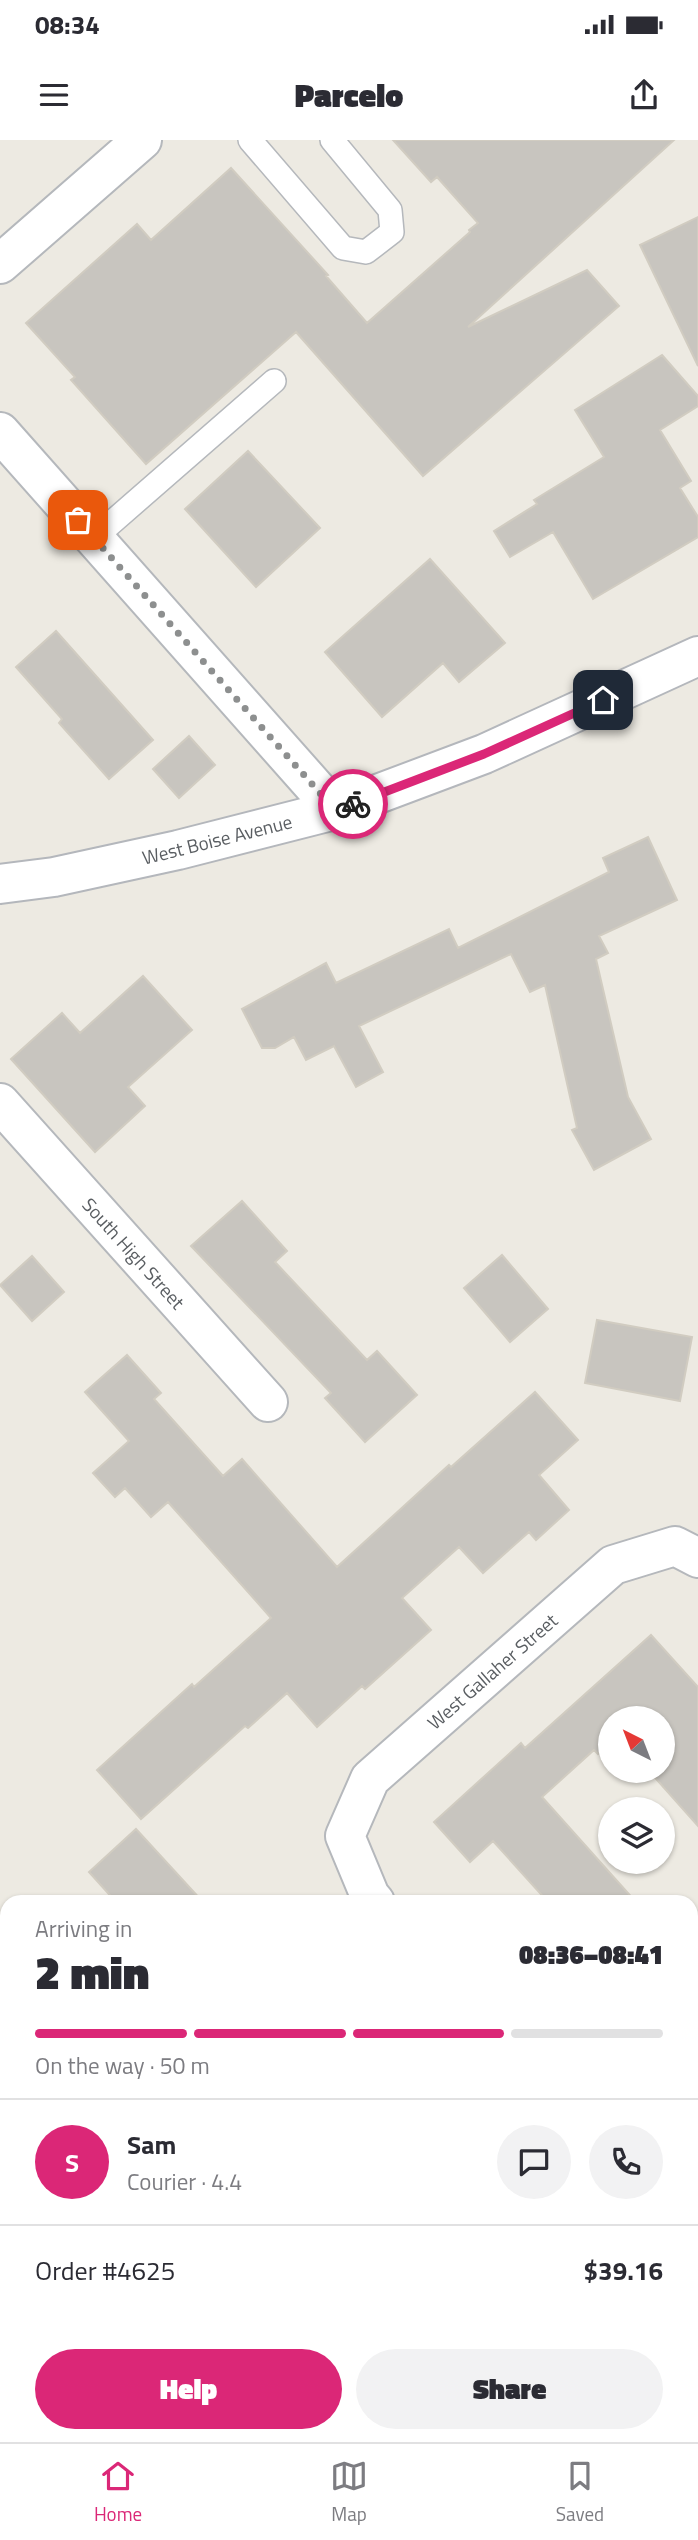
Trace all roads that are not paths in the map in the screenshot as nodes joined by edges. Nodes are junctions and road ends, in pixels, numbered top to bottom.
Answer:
1 (142, 140) edge
2 (250, 140) edge
3 (332, 140) edge
4 (0, 264) edge
5 (274, 381) dead end
6 (0, 432) edge
7 (94, 538) junction
8 (698, 656) edge
9 (335, 810) junction
10 (0, 884) edge
11 (0, 1103) edge
12 (268, 1402) dead end
13 (686, 1552) edge
14 (370, 1895) edge

1 - 4 street
2 - 3 lane
5 - 7 lane
6 - 7 street
7 - 9 street
8 - 9 street, West Boise Avenue
9 - 10 street, West Boise Avenue
11 - 12 street, South High Street
13 - 14 street, West Gallaher Street

